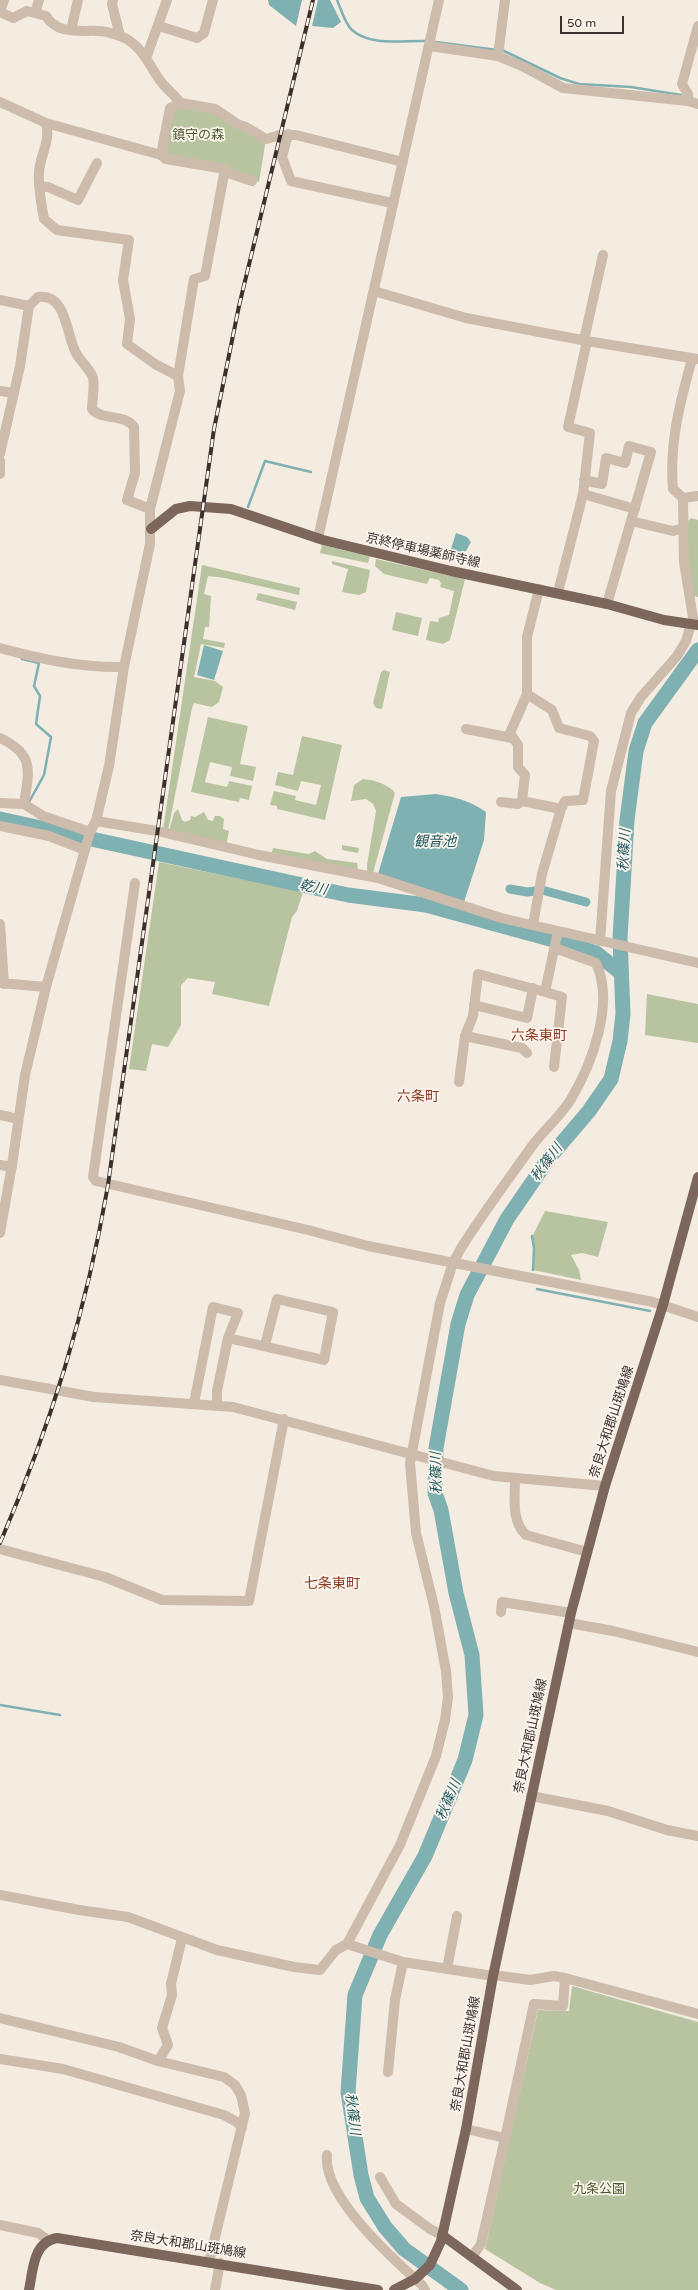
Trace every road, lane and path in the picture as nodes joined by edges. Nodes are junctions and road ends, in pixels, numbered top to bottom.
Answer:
1 (4, 0) edge
2 (39, 0) edge
3 (78, 0) edge
4 (113, 0) edge
5 (167, 0) edge
6 (213, 0) edge
7 (505, 0) edge
8 (435, 1) edge
9 (0, 12) edge
10 (35, 13) junction
11 (159, 26) junction
12 (698, 26) edge
13 (70, 30) junction
14 (120, 36) junction
15 (430, 46) junction
16 (498, 53) junction
17 (146, 58) junction
18 (688, 98) junction
19 (0, 102) edge
20 (181, 103) junction
21 (698, 104) edge
22 (46, 124) junction
23 (288, 134) junction
24 (161, 155) junction
25 (97, 162) dead end
26 (403, 162) junction
27 (225, 169) junction
28 (252, 181) dead end
29 (39, 186) junction
30 (392, 203) junction
31 (603, 255) dead end
32 (374, 291) junction
33 (0, 300) edge
34 (29, 306) junction
35 (586, 341) junction
36 (695, 359) edge
37 (178, 376) junction
38 (0, 391) edge
39 (14, 393) junction
40 (0, 454) edge
41 (584, 480) junction
42 (583, 494) junction
43 (698, 496) edge
44 (684, 498) junction
45 (150, 509) junction
46 (635, 509) junction
47 (631, 521) junction
48 (683, 528) junction
49 (151, 529) junction
50 (318, 538) junction
51 (539, 589) junction
52 (558, 592) junction
53 (607, 604) junction
54 (696, 624) edge
55 (0, 648) edge
56 (124, 667) junction
57 (528, 694) junction
58 (466, 729) dead end
59 (0, 738) edge
60 (512, 738) junction
61 (522, 801) junction
62 (501, 802) dead end
63 (0, 803) edge
64 (24, 804) junction
65 (561, 809) junction
66 (96, 821) junction
67 (0, 826) edge
68 (90, 832) junction
69 (85, 850) junction
70 (135, 883) dead end
71 (0, 924) edge
72 (533, 925) junction
73 (558, 932) junction
74 (600, 941) junction
75 (555, 948) junction
76 (698, 963) edge
77 (2, 984) edge
78 (46, 987) junction
79 (533, 988) junction
80 (545, 992) junction
81 (474, 1005) junction
82 (465, 1036) junction
83 (527, 1053) dead end
84 (554, 1067) dead end
85 (459, 1082) dead end
86 (0, 1115) edge
87 (18, 1118) junction
88 (0, 1165) edge
89 (12, 1167) junction
90 (698, 1177) edge
91 (4, 1187) edge
92 (0, 1233) edge
93 (454, 1263) junction
94 (663, 1306) junction
95 (698, 1317) edge
96 (228, 1338) junction
97 (265, 1345) junction
98 (0, 1380) edge
99 (194, 1403) junction
100 (216, 1405) junction
101 (284, 1419) junction
102 (415, 1455) junction
103 (515, 1479) junction
104 (604, 1486) junction
105 (0, 1549) edge
106 (587, 1552) junction
107 (502, 1602) dead end
108 (571, 1613) junction
109 (569, 1623) junction
110 (698, 1652) edge
111 (531, 1796) junction
112 (698, 1836) edge
113 (0, 1895) edge
114 (457, 1916) dead end
115 (182, 1938) junction
116 (350, 1946) junction
117 (403, 1962) junction
118 (447, 1969) junction
119 (493, 1976) junction
120 (565, 1978) junction
121 (698, 2014) edge
122 (0, 2018) edge
123 (0, 2060) edge
124 (158, 2061) junction
125 (388, 2072) dead end
126 (242, 2128) junction
127 (466, 2129) junction
128 (505, 2138) junction
129 (327, 2156) dead end
130 (380, 2177) dead end
131 (0, 2225) edge
132 (442, 2238) junction
133 (48, 2240) junction
134 (472, 2257) junction
135 (214, 2263) junction
136 (417, 2277) junction
137 (352, 2288) edge
138 (29, 2290) edge
139 (215, 2290) edge
140 (378, 2290) edge
141 (394, 2290) edge
142 (425, 2290) edge
143 (518, 2290) edge

1 - 9 street
2 - 10 street
3 - 13 street
4 - 14 street
5 - 11 street
6 - 11 street
7 - 16 street
8 - 15 street
9 - 10 street
10 - 13 street
11 - 17 street
12 - 18 street
13 - 14 street
14 - 17 street
15 - 16 street
15 - 26 street
16 - 18 street
17 - 20 street
18 - 21 street
19 - 22 street
20 - 23 street
20 - 24 street
22 - 24 street
22 - 29 street
23 - 26 street
23 - 30 street
24 - 27 street
25 - 29 street
26 - 30 street
27 - 28 street
27 - 37 street
29 - 37 street
30 - 32 street
31 - 35 street
32 - 35 street
32 - 50 street
33 - 34 street
34 - 39 street
34 - 45 street
35 - 36 street
35 - 41 street
36 - 44 street
37 - 45 street
38 - 39 street
39 - 40 street
41 - 42 street
41 - 46 street
42 - 46 street
42 - 52 street
43 - 44 street
44 - 48 street
45 - 49 street
46 - 47 street
47 - 48 street
47 - 53 street
48 - 54 street
49 - 50 main road, 京終停車場薬師寺線
49 - 56 street
50 - 51 main road, 京終停車場薬師寺線
51 - 52 main road, 京終停車場薬師寺線
51 - 57 street
52 - 53 main road, 京終停車場薬師寺線
53 - 54 main road, 京終停車場薬師寺線
54 - 74 street
55 - 56 street
56 - 66 street
57 - 60 street
57 - 65 street
58 - 60 street
59 - 64 street
60 - 61 street
61 - 62 street
61 - 65 street
63 - 64 street
64 - 68 street
65 - 72 street
66 - 68 street
66 - 72 street
67 - 69 street
68 - 69 street
69 - 78 street
70 - 93 street
71 - 77 street
72 - 73 street
73 - 74 street
73 - 75 street
74 - 76 street
75 - 80 street
75 - 93 street
77 - 78 street
78 - 87 street
79 - 80 street
79 - 81 street
79 - 81 street
80 - 84 street
81 - 82 street
82 - 83 street
82 - 85 street
86 - 87 street
87 - 89 street
88 - 89 street
89 - 91 street
90 - 94 main road, 奈良大和郡山斑鳩線
91 - 92 street
93 - 94 street
93 - 102 street
94 - 95 street
94 - 104 main road, 奈良大和郡山斑鳩線
96 - 97 street
96 - 99 street
96 - 100 street
97 - 97 street
98 - 99 street
99 - 100 street
100 - 101 street
101 - 102 street
101 - 105 street
102 - 103 street
102 - 116 street
103 - 104 street
103 - 106 street
104 - 106 main road, 奈良大和郡山斑鳩線
106 - 108 main road, 奈良大和郡山斑鳩線
107 - 108 street
108 - 109 main road, 奈良大和郡山斑鳩線
109 - 110 street
109 - 111 main road, 奈良大和郡山斑鳩線
111 - 112 street
111 - 119 main road, 奈良大和郡山斑鳩線
113 - 115 street
114 - 118 street
115 - 116 street
115 - 124 street
116 - 117 street
117 - 118 street
117 - 125 street
118 - 119 street
119 - 120 street
119 - 127 main road, 奈良大和郡山斑鳩線
120 - 121 street
120 - 128 street
122 - 124 street
123 - 126 street
124 - 126 street
126 - 135 street
127 - 128 street
127 - 132 main road, 奈良大和郡山斑鳩線
128 - 134 street
129 - 136 street
130 - 132 street
131 - 133 street
132 - 134 main road
132 - 136 main road, 奈良大和郡山斑鳩線
133 - 135 main road, 奈良大和郡山斑鳩線
133 - 138 main road
134 - 143 main road
135 - 137 main road, 奈良大和郡山斑鳩線
135 - 139 street
136 - 141 main road, 奈良大和郡山斑鳩線
136 - 142 street
137 - 140 main road, 奈良大和郡山斑鳩線

